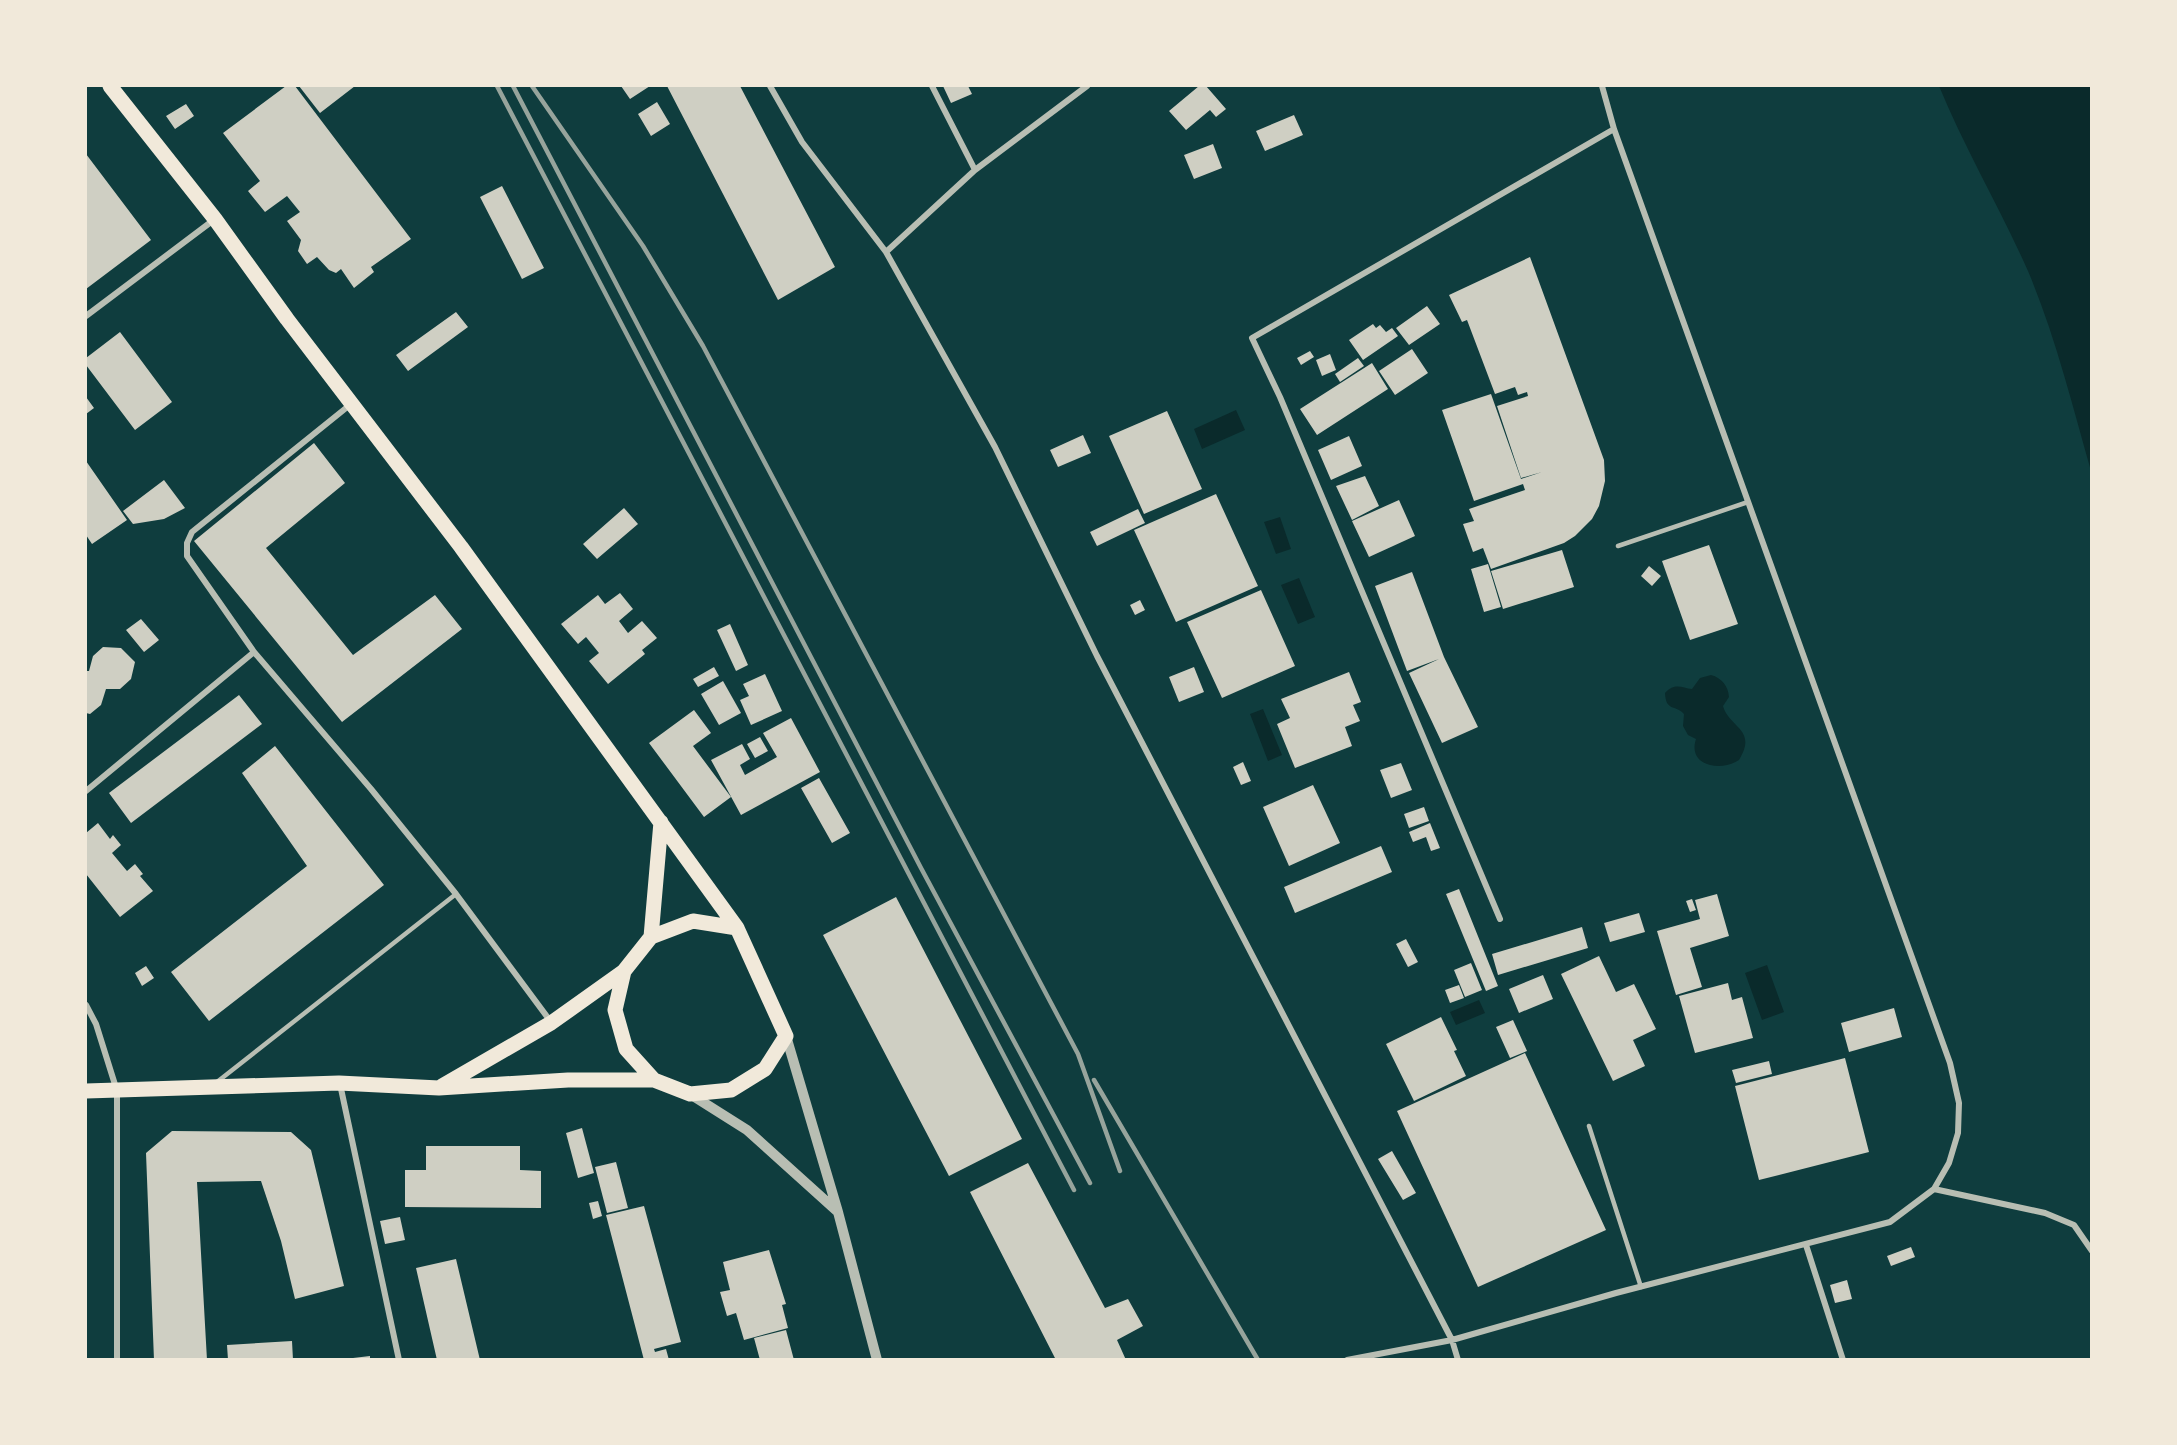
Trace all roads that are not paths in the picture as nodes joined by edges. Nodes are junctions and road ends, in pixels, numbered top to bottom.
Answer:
1 (110, 86) edge
2 (770, 86) edge
3 (932, 86) edge
4 (1087, 86) edge
5 (1602, 86) edge
6 (1614, 129) junction
7 (975, 170) junction
8 (215, 219) junction
9 (886, 252) junction
10 (86, 316) edge
11 (351, 403) junction
12 (1748, 502) junction
13 (1618, 546) dead end
14 (254, 652) junction
15 (86, 791) edge
16 (661, 822) junction
17 (456, 894) junction
18 (1500, 919) dead end
19 (737, 928) junction
20 (651, 937) junction
21 (624, 971) junction
22 (86, 1005) edge
23 (551, 1023) junction
24 (786, 1036) junction
25 (654, 1080) junction
26 (339, 1083) junction
27 (213, 1085) junction
28 (440, 1088) junction
29 (117, 1090) junction
30 (86, 1091) edge
31 (690, 1094) junction
32 (1588, 1126) dead end
33 (1934, 1189) junction
34 (838, 1212) junction
35 (1806, 1245) junction
36 (2091, 1251) edge
37 (1641, 1287) junction
38 (1452, 1340) junction
39 (117, 1359) edge
40 (399, 1359) edge
41 (877, 1359) edge
42 (1347, 1359) edge
43 (1458, 1359) edge
44 (1843, 1359) edge

1 - 8 main road
2 - 9 street
3 - 7 street
4 - 7 street
5 - 6 street
6 - 12 street
6 - 18 street
7 - 9 street
8 - 10 street
8 - 11 main road
9 - 38 street
11 - 14 street
11 - 16 main road
12 - 13 lane
12 - 33 street
14 - 15 street
14 - 17 street
16 - 19 main road
16 - 20 main road
17 - 23 street
17 - 27 lane
19 - 20 main road
19 - 24 main road
20 - 21 main road
21 - 23 main road
21 - 25 main road
22 - 29 street
23 - 28 main road
24 - 31 main road
24 - 34 street
25 - 28 main road
25 - 31 main road
26 - 27 main road
26 - 28 main road
26 - 40 street
27 - 29 main road
29 - 30 main road
29 - 39 street
31 - 34 street
32 - 37 lane
33 - 35 street
33 - 36 street
34 - 41 street
35 - 37 street
35 - 44 street
37 - 38 street
38 - 42 street
38 - 43 street

